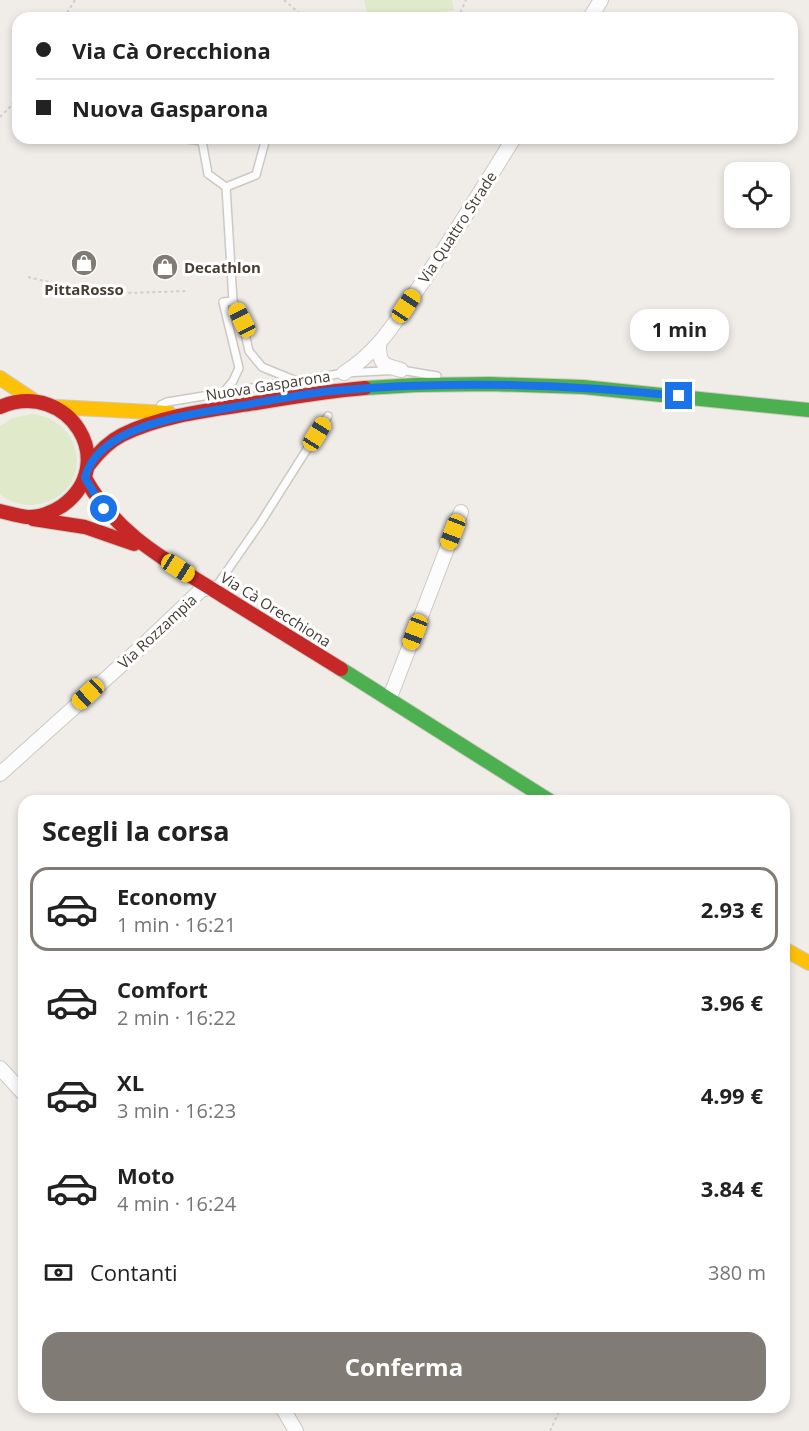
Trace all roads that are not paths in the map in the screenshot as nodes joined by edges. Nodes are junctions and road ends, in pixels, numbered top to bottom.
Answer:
1 (203, 144) edge
2 (264, 144) edge
3 (510, 144) edge
4 (226, 188) junction
5 (233, 301) junction
6 (379, 345) junction
7 (401, 370) junction
8 (344, 373) junction
9 (0, 378) edge
10 (296, 381) junction
11 (490, 384) junction
12 (224, 392) junction
13 (33, 400) junction
14 (0, 407) edge
15 (58, 407) junction
16 (809, 410) edge
17 (200, 412) junction
18 (146, 413) junction
19 (328, 416) dead end
20 (86, 472) junction
21 (0, 511) edge
22 (461, 512) dead end
23 (30, 518) junction
24 (147, 549) junction
25 (210, 588) junction
26 (387, 697) junction
27 (0, 774) edge
28 (541, 795) edge
29 (790, 952) edge
30 (809, 963) edge
31 (0, 1068) edge
32 (18, 1088) edge
33 (286, 1413) edge
34 (296, 1431) edge

1 - 4 lane
2 - 4 lane
3 - 6 street, Via Quattro Strade
4 - 5 lane
5 - 10 lane
5 - 12 lane
6 - 7 street
6 - 8 street, Via Quattro Strade
7 - 8 lane
7 - 11 lane
8 - 10 lane
9 - 13 main road
10 - 12 lane
11 - 16 main road, Nuova Gasparona
11 - 17 main road, Nuova Gasparona
12 - 18 lane
13 - 14 main road, Nuova Gasparona
13 - 15 main road, Nuova Gasparona
15 - 18 main road, Nuova Gasparona
15 - 20 main road, Nuova Gasparona
17 - 18 main road, Nuova Gasparona
17 - 20 main road, Nuova Gasparona
19 - 25 lane
20 - 23 main road, Nuova Gasparona
20 - 24 main road, Via Cà Orecchiona
21 - 23 main road, Nuova Gasparona
22 - 26 street
23 - 24 main road, Via Cà Orecchiona
24 - 25 main road, Via Cà Orecchiona
25 - 26 main road, Via Cà Orecchiona
25 - 27 street, Via Rozzampia
26 - 28 main road, Via Cà Orecchiona
29 - 30 main road
31 - 32 street
33 - 34 street

